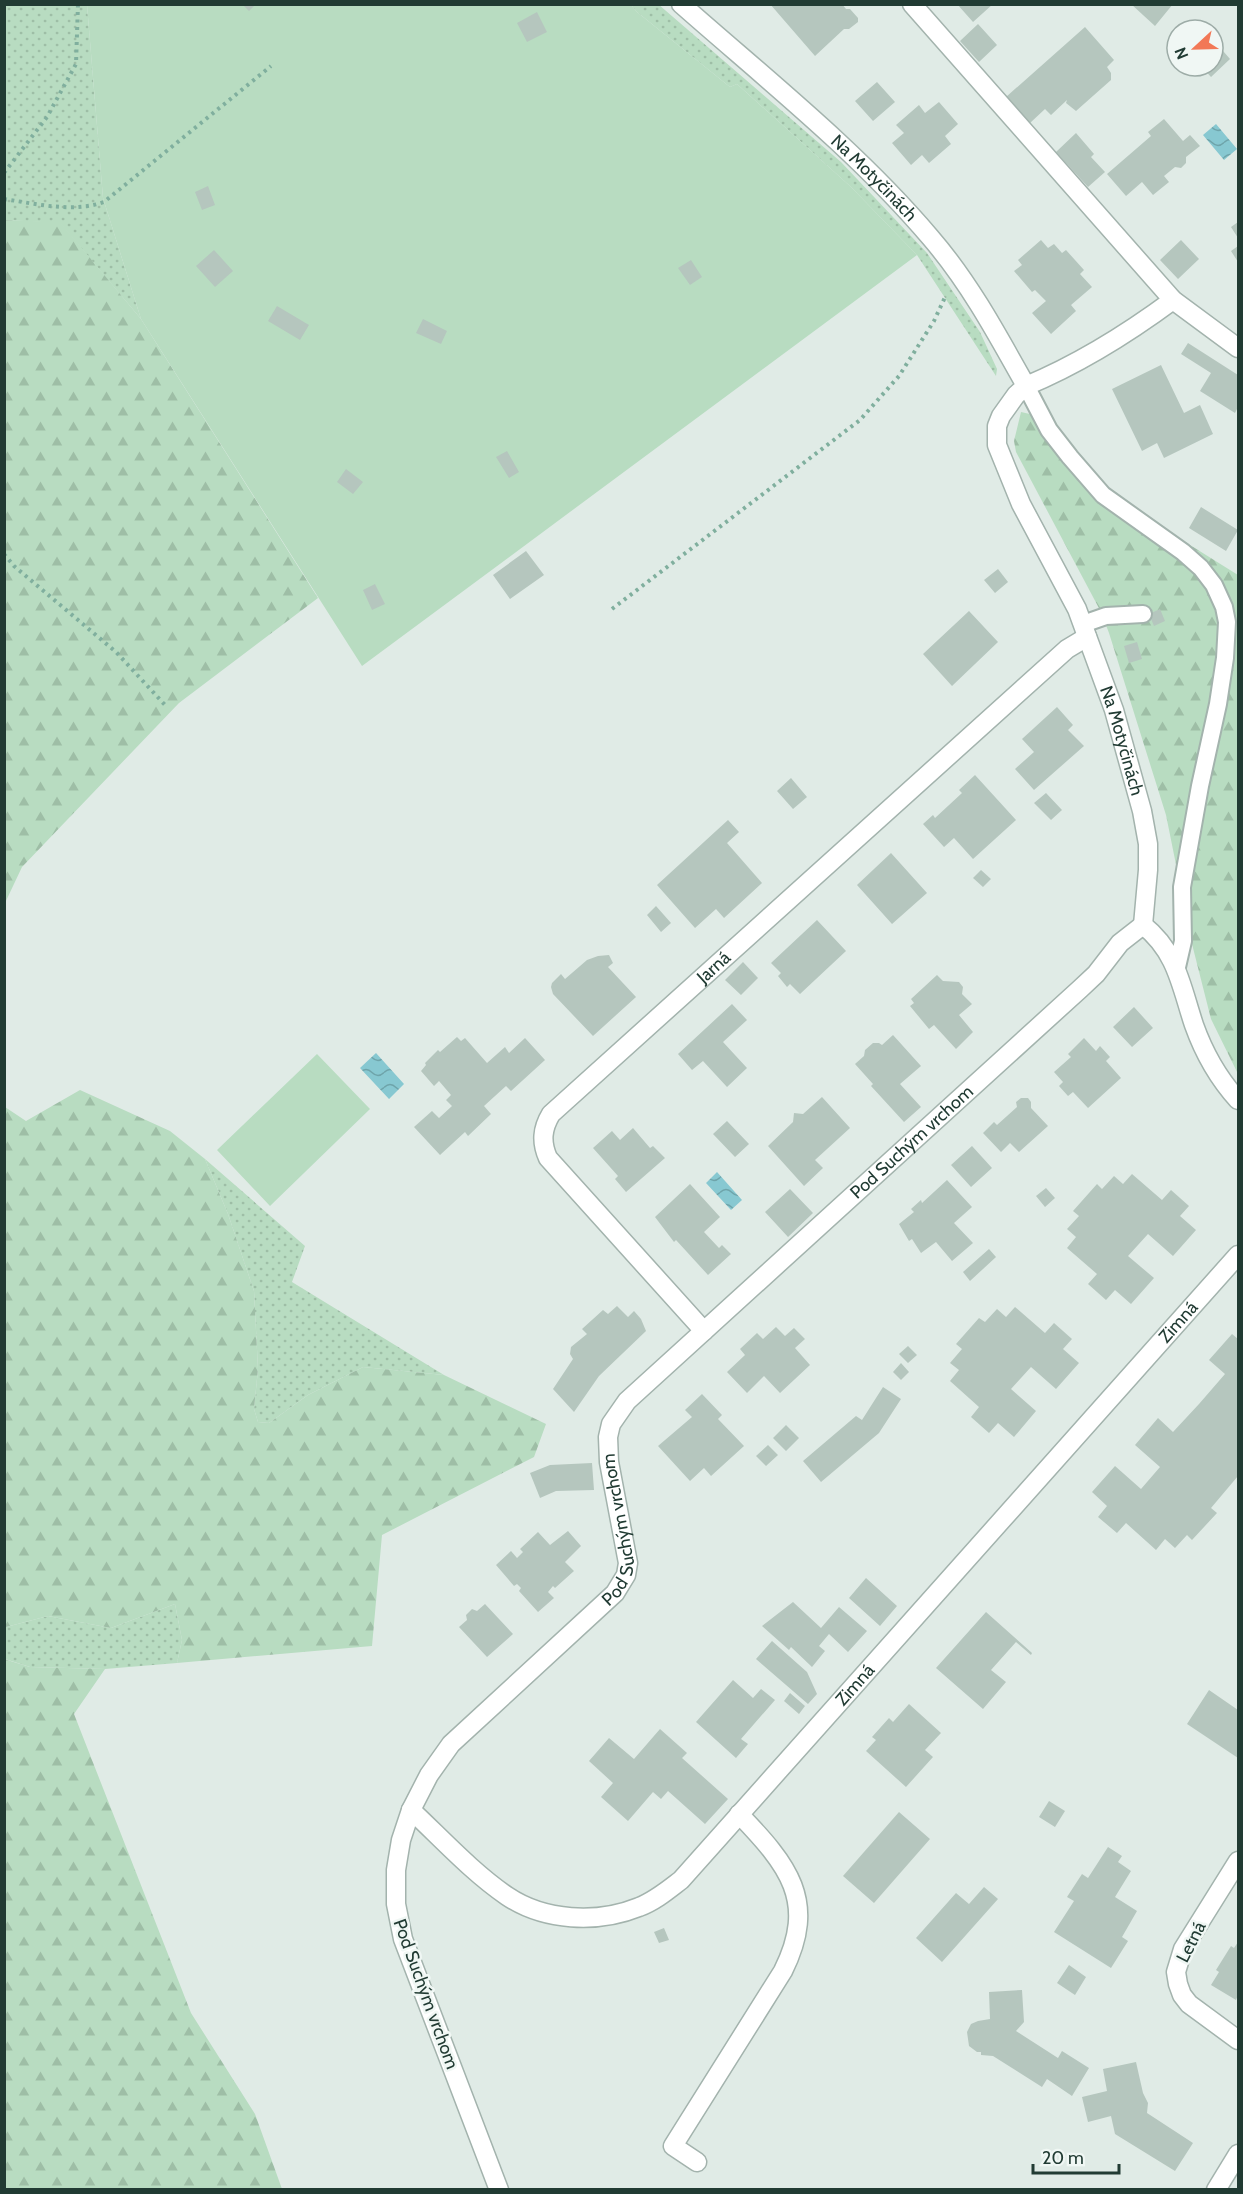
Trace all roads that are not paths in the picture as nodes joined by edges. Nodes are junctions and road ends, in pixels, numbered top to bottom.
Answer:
1 (681, 4) edge
2 (912, 4) edge
3 (1173, 300) junction
4 (1239, 348) edge
5 (1026, 386) junction
6 (1143, 614) dead end
7 (1085, 630) junction
8 (1143, 925) junction
9 (1177, 967) junction
10 (1239, 1100) edge
11 (1239, 1255) edge
12 (704, 1332) junction
13 (411, 1810) junction
14 (740, 1814) junction
15 (1239, 1861) edge
16 (1239, 2040) edge
17 (1239, 2154) edge
18 (696, 2162) dead end
19 (499, 2190) edge
20 (1216, 2190) edge

1 - 5 street, Na Motyčinách
2 - 3 street
3 - 4 street
3 - 5 street, Na Motyčinách
5 - 7 street, Na Motyčinách
5 - 9 lane
6 - 7 lane
7 - 8 street, Na Motyčinách
7 - 12 street, Jarná
8 - 9 street
8 - 12 street, Pod Suchým vrchom
9 - 10 street
11 - 14 street, Zimná
12 - 13 street, Pod Suchým vrchom
13 - 14 street, Zimná
13 - 19 street, Pod Suchým vrchom
14 - 18 street
15 - 16 street, Letná
17 - 20 street

